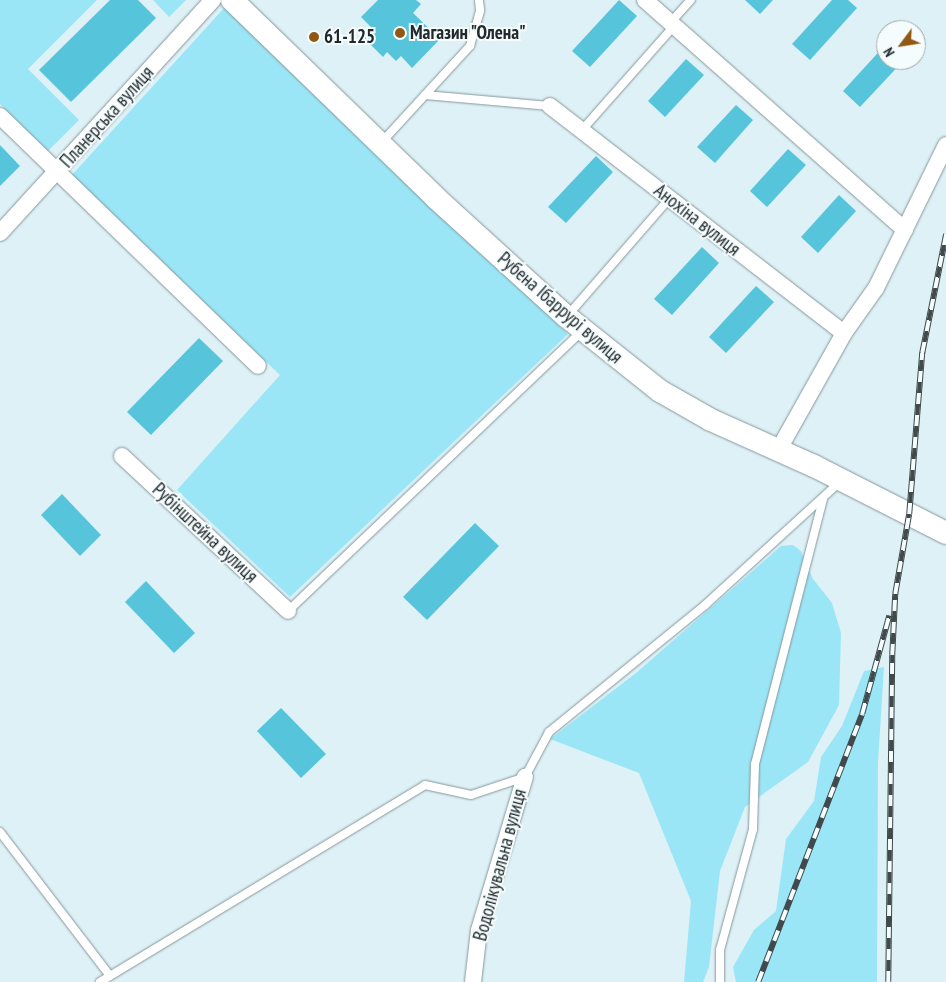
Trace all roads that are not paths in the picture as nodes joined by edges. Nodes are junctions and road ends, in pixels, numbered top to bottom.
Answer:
1 (213, 0) edge
2 (232, 0) edge
3 (479, 0) edge
4 (645, 0) edge
5 (691, 0) edge
6 (672, 24) junction
7 (425, 95) junction
8 (550, 106) joint
9 (0, 116) edge
10 (582, 130) junction
11 (380, 145) junction
12 (946, 145) edge
13 (56, 173) junction
14 (669, 199) junction
15 (905, 230) junction
16 (0, 233) edge
17 (575, 323) junction
18 (844, 333) junction
19 (258, 366) dead end
20 (779, 449) junction
21 (122, 456) dead end
22 (842, 480) junction
23 (823, 500) junction
24 (945, 529) edge
25 (288, 611) joint
26 (525, 778) junction
27 (0, 832) edge
28 (110, 976) junction
29 (100, 982) edge
30 (473, 982) edge
31 (720, 982) edge

1 - 13 street, Планерська вулиця
2 - 11 main road, Рубена Ібаррурі вулиця
3 - 7 lane
4 - 6 street
5 - 6 lane
6 - 10 lane
6 - 15 street
7 - 8 lane
7 - 11 lane
8 - 10 street, Анохіна вулиця
9 - 13 street
10 - 14 street, Анохіна вулиця
11 - 17 main road, Рубена Ібаррурі вулиця
12 - 15 street
13 - 16 street, Планерська вулиця
13 - 19 street
14 - 17 lane
14 - 18 street, Анохіна вулиця
15 - 18 street
17 - 20 main road, Рубена Ібаррурі вулиця
17 - 25 lane
18 - 20 street
20 - 22 main road, Рубена Ібаррурі вулиця
21 - 25 street, Рубінштейна вулиця
22 - 23 lane
22 - 24 main road, Рубена Ібаррурі вулиця
23 - 26 lane
23 - 31 lane
26 - 28 lane
26 - 30 street, Водолікувальна вулиця
27 - 28 lane
28 - 29 lane

